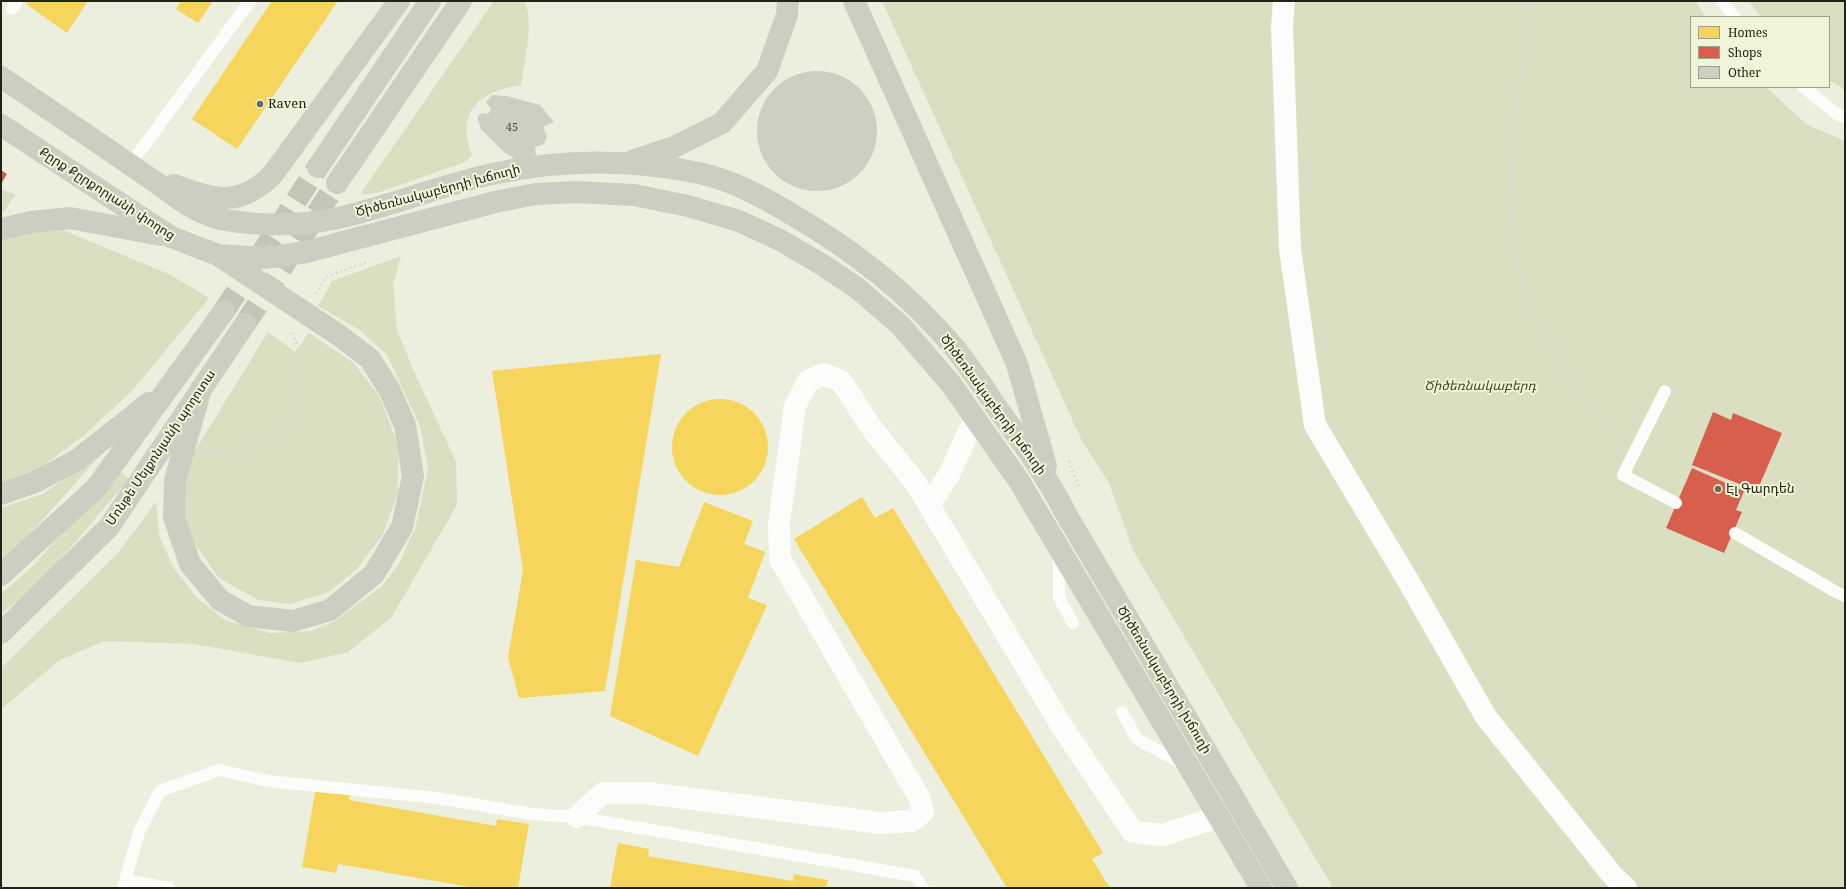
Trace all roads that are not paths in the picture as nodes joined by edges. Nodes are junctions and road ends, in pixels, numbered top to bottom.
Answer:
1 (250, 1) edge
2 (399, 1) edge
3 (430, 1) edge
4 (461, 1) edge
5 (788, 1) edge
6 (854, 1) edge
7 (1284, 1) edge
8 (1722, 1) edge
9 (1733, 16) edge
10 (1, 77) edge
11 (1804, 88) edge
12 (1845, 118) edge
13 (1, 125) edge
14 (628, 163) junction
15 (130, 165) junction
16 (318, 167) tunnel mouth
17 (152, 179) junction
18 (336, 183) tunnel mouth
19 (1, 229) edge
20 (171, 237) junction
21 (218, 255) junction
22 (224, 312) tunnel mouth
23 (245, 324) tunnel mouth
24 (175, 382) junction
25 (201, 389) junction
26 (1665, 391) dead end
27 (970, 429) dead end
28 (1051, 483) junction
29 (1, 494) edge
30 (1676, 502) dead end
31 (929, 505) junction
32 (1734, 533) dead end
33 (1059, 549) junction
34 (1, 575) edge
35 (1845, 596) edge
36 (1073, 623) dead end
37 (1, 633) edge
38 (1122, 712) dead end
39 (1189, 768) junction
40 (577, 817) junction
41 (1218, 817) junction
42 (124, 884) edge
43 (169, 888) edge
44 (924, 888) edge
45 (1261, 888) edge
46 (1287, 888) edge
47 (1626, 888) edge

1 - 15 lane
2 - 17 main road
3 - 16 main road
4 - 18 main road
5 - 14 main road
6 - 28 main road
7 - 47 street
8 - 9 lane
10 - 15 main road
11 - 12 lane
13 - 20 main road, Քըրք Քըրքորյանի փողոց
14 - 17 main road, Ծիծեռնակաբերդի խճուղի
14 - 28 main road, Ծիծեռնակաբերդի խճուղի
15 - 17 main road
19 - 20 main road
20 - 21 main road, Քըրք Քըրքորյանի փողոց
21 - 25 main road
21 - 33 main road, Ծիծեռնակաբերդի խճուղի
22 - 24 main road, Մոնթե Մելքոնյանի պողոտա
23 - 25 main road, Մոնթե Մելքոնյանի պողոտա
24 - 29 main road
24 - 34 main road, Մոնթե Մելքոնյանի պողոտա
25 - 37 main road, Մոնթե Մելքոնյանի պողոտա
26 - 30 lane
27 - 31 street
28 - 46 main road, Ծիծեռնակաբերդի խճուղի
31 - 40 street
31 - 41 street
32 - 35 lane
33 - 36 lane
33 - 39 main road, Ծիծեռնակաբերդի խճուղի
38 - 39 lane
39 - 41 main road, Ծիծեռնակաբերդի խճուղի
40 - 42 lane
40 - 44 lane
41 - 45 main road, Ծիծեռնակաբերդի խճուղի
42 - 43 lane

